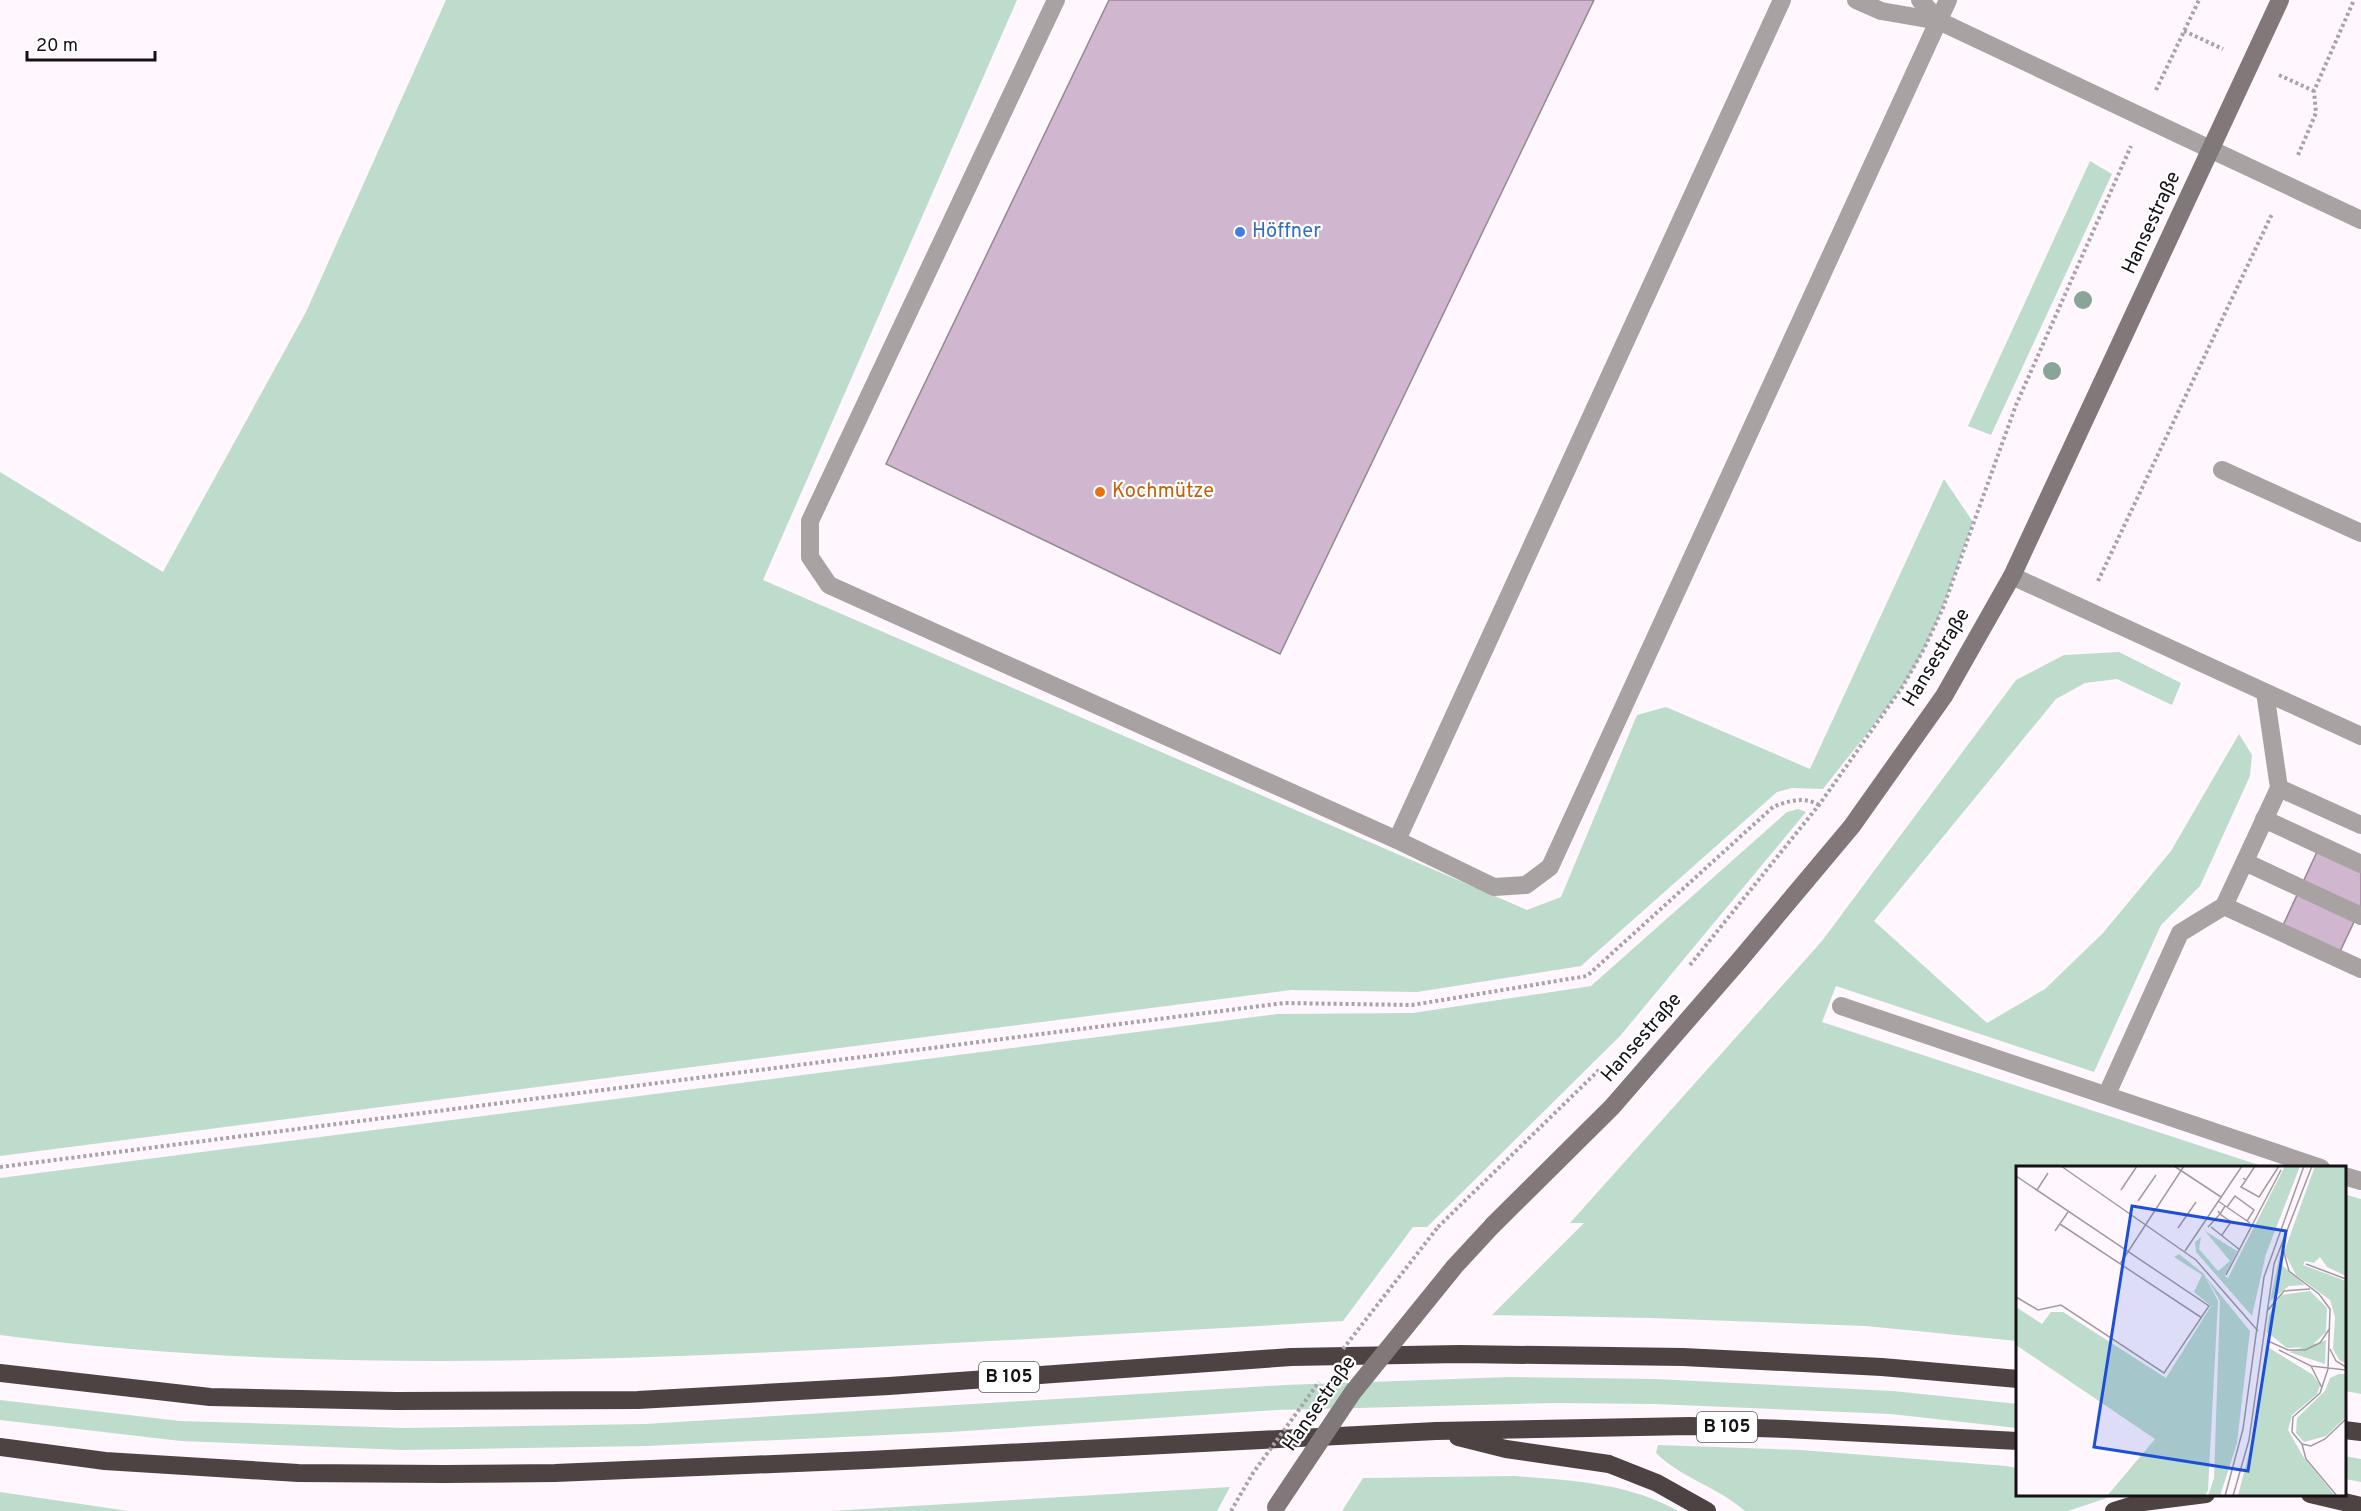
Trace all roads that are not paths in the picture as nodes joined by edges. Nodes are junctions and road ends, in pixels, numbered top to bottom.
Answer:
1 (1056, 0) edge
2 (1782, 0) edge
3 (1856, 0) edge
4 (1920, 0) edge
5 (1948, 0) edge
6 (2280, 0) edge
7 (1939, 21) junction
8 (2210, 150) junction
9 (2361, 220) edge
10 (2222, 470) dead end
11 (2361, 533) edge
12 (2012, 576) junction
13 (2265, 692) junction
14 (2361, 736) edge
15 (2279, 788) junction
16 (2264, 819) junction
17 (2361, 825) edge
18 (1397, 840) junction
19 (2244, 862) junction
20 (2361, 864) edge
21 (2224, 906) junction
22 (2361, 916) edge
23 (2361, 969) edge
24 (1841, 1006) dead end
25 (2107, 1094) junction
26 (2318, 1166) edge
27 (2346, 1177) edge
28 (2361, 1181) edge
29 (0, 1373) edge
30 (2016, 1379) edge
31 (2346, 1430) edge
32 (1436, 1431) junction
33 (2361, 1432) edge
34 (2016, 1442) edge
35 (0, 1447) edge
36 (2190, 1496) edge
37 (2318, 1496) edge
38 (2361, 1506) edge
39 (1275, 1510) edge
40 (1707, 1511) edge
41 (2114, 1511) edge

1 - 18 street
2 - 18 street
3 - 7 street
4 - 7 street
5 - 7 street
6 - 8 street, Hansestraße
7 - 8 street
7 - 18 street
8 - 9 street
8 - 12 street, Hansestraße
10 - 11 street
12 - 13 street
12 - 39 street, Hansestraße, bridge
13 - 14 street
13 - 15 street
15 - 16 street
15 - 17 street
16 - 19 street
16 - 20 street
19 - 21 street
19 - 22 street
21 - 23 street
21 - 25 street
24 - 25 street
25 - 26 street
27 - 28 street
29 - 30 highway, B 105
31 - 33 highway
32 - 34 highway, B 105
32 - 35 highway, B 105
32 - 40 highway
36 - 41 highway
37 - 38 highway

